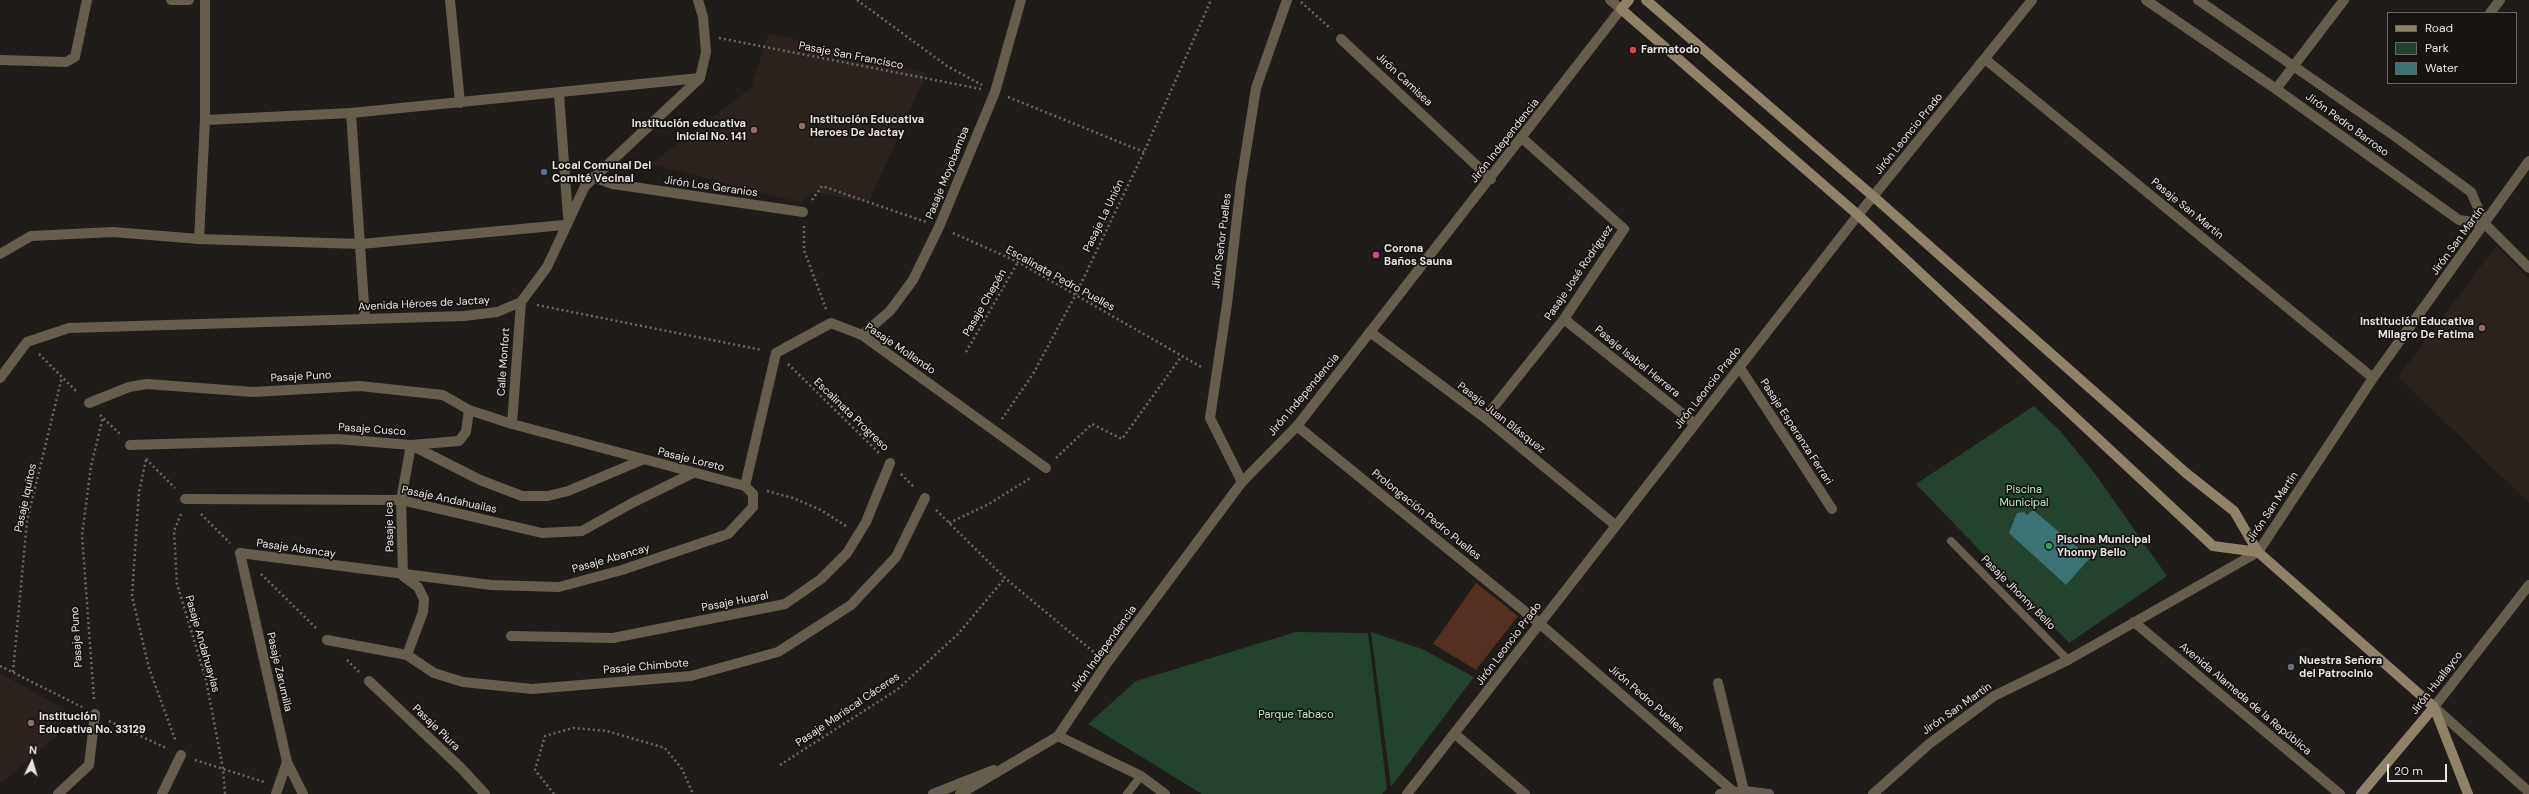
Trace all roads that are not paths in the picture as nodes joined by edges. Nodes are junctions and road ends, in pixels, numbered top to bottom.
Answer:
1 (87, 0) edge
2 (171, 0) edge
3 (189, 0) edge
4 (205, 0) edge
5 (450, 0) edge
6 (698, 0) edge
7 (1021, 0) edge
8 (1287, 0) edge
9 (1610, 0) edge
10 (1629, 0) edge
11 (1646, 0) edge
12 (2032, 0) edge
13 (2146, 0) edge
14 (2198, 0) edge
15 (2344, 0) edge
16 (2500, 0) edge
17 (1621, 9) junction
18 (2491, 12) edge
19 (1342, 39) road end
20 (1985, 59) junction
21 (0, 60) edge
22 (2295, 67) junction
23 (700, 78) junction
24 (2276, 89) junction
25 (559, 94) junction
26 (460, 103) junction
27 (350, 113) junction
28 (205, 120) junction
29 (1522, 138) junction
30 (2529, 161) edge
31 (592, 177) junction
32 (1491, 179) junction
33 (1874, 197) junction
34 (803, 212) road end
35 (1858, 214) junction
36 (566, 221) junction
37 (2485, 224) junction
38 (199, 239) junction
39 (361, 244) junction
40 (0, 254) edge
41 (2529, 268) edge
42 (521, 302) junction
43 (1564, 318) junction
44 (365, 319) junction
45 (1370, 332) junction
46 (862, 335) junction
47 (1740, 368) junction
48 (0, 378) edge
49 (2373, 378) junction
50 (89, 403) dead end
51 (469, 410) junction
52 (1485, 418) junction
53 (512, 424) junction
54 (1695, 424) junction
55 (1297, 426) junction
56 (130, 445) dead end
57 (411, 445) junction
58 (642, 460) junction
59 (890, 463) road end
60 (1046, 468) road end
61 (693, 473) junction
62 (1242, 482) junction
63 (745, 486) junction
64 (925, 498) road end
65 (186, 499) road end
66 (401, 500) junction
67 (1832, 509) dead end
68 (1615, 525) junction
69 (1951, 541) dead end
70 (2258, 552) junction
71 (240, 553) joint
72 (403, 576) junction
73 (2529, 585) edge
74 (2134, 622) junction
75 (1540, 623) junction
76 (511, 636) dead end
77 (328, 640) dead end
78 (407, 655) junction
79 (2068, 660) junction
80 (369, 681) dead end
81 (1718, 683) dead end
82 (2434, 707) junction
83 (95, 714) road end
84 (1455, 734) junction
85 (1058, 736) junction
86 (181, 755) road end
87 (287, 762) junction
88 (1004, 767) junction
89 (1141, 776) junction
90 (278, 790) edge
91 (1738, 792) edge
92 (2529, 792) edge
93 (58, 794) edge
94 (162, 794) edge
95 (303, 794) edge
96 (485, 794) edge
97 (933, 794) edge
98 (960, 794) edge
99 (1127, 794) edge
100 (1165, 794) edge
101 (1407, 794) edge
102 (1525, 794) edge
103 (1720, 794) edge
104 (1769, 794) edge
105 (1872, 794) edge
106 (2340, 794) edge
107 (2361, 794) edge
108 (2468, 794) edge

1 - 21 street
2 - 3 street
4 - 28 street
5 - 26 street
6 - 23 street
7 - 46 street, Pasaje Moyobamba
8 - 62 street, Jirón Señor Puelles
9 - 17 street
10 - 17 main road, Jirón Independencia
11 - 33 main road
12 - 20 street, Jirón Leoncio Prado
13 - 24 street, Jirón Pedro Barroso
14 - 22 street
15 - 22 street
16 - 18 street
17 - 29 street, Jirón Independencia
17 - 35 main road
19 - 32 street, Jirón Camisea
20 - 33 street, Jirón Leoncio Prado
20 - 49 street, Pasaje San Martín
22 - 24 street
22 - 37 street
23 - 25 street
23 - 31 street
24 - 37 street, Jirón Pedro Barroso
25 - 26 street
25 - 36 street
26 - 27 street
27 - 28 street
27 - 39 street
28 - 38 street
29 - 32 street, Jirón Independencia
29 - 43 street, Pasaje José Rodríguez
30 - 37 street, Jirón San Martín
31 - 34 street, Jirón Los Geranios
31 - 36 street
32 - 45 street, Jirón Independencia
33 - 35 street, Jirón Leoncio Prado
33 - 70 main road
35 - 47 street, Jirón Leoncio Prado
35 - 70 main road
36 - 39 street
36 - 42 street
37 - 41 street
37 - 49 street, Jirón San Martín
38 - 39 street
38 - 40 street
39 - 44 street
42 - 44 street, Avenida Héroes de Jactay
42 - 53 street, Calle Monfort
43 - 52 street, Pasaje José Rodríguez
43 - 54 street, Pasaje Isabel Herrera
44 - 48 street, Avenida Héroes de Jactay
45 - 52 street, Pasaje Juan Blásquez
45 - 55 street, Jirón Independencia
46 - 60 street, Pasaje Mollendo
46 - 63 street, Pasaje Mollendo
47 - 54 street, Jirón Leoncio Prado
47 - 67 street, Pasaje Esperanza Ferrari
49 - 70 street, Jirón San Martín
50 - 51 street, Pasaje Puno
51 - 53 street, Pasaje Puno
51 - 57 street
52 - 68 street, Pasaje Juan Blásquez
53 - 58 street, Pasaje Loreto
54 - 68 street, Jirón Leoncio Prado
55 - 62 street, Jirón Independencia
55 - 75 street, Prolongación Pedro Puelles
56 - 57 street, Pasaje Cusco
57 - 58 street, Pasaje Cusco
57 - 66 street, Pasaje Ica
58 - 61 street, Pasaje Loreto
59 - 76 street, Pasaje Huaral
61 - 63 street, Pasaje Loreto
61 - 66 street, Pasaje Andahuailas
62 - 85 street, Jirón Independencia
63 - 72 street, Pasaje Abancay
64 - 78 street, Pasaje Chimbote
65 - 66 street, Pasaje Andahuailas
66 - 72 street, Pasaje Ica
68 - 75 street, Jirón Leoncio Prado
69 - 79 lane, Pasaje Jhonny Bello
70 - 74 street, Jirón San Martín
70 - 82 main road
71 - 72 street, Pasaje Abancay
71 - 87 street, Pasaje Zarumilla
72 - 78 street
73 - 82 street, Jirón Huallayco
74 - 79 street, Jirón San Martín
74 - 106 street, Avenida Alameda de la República
75 - 84 street, Jirón Leoncio Prado
75 - 91 street, Jirón Pedro Puelles
77 - 78 street, Pasaje Chimbote
79 - 105 street, Jirón San Martín
80 - 96 street, Pasaje Piura
81 - 91 street
82 - 92 street
82 - 107 main road, Jirón Huallayco
82 - 108 main road
83 - 93 street
84 - 101 street, Jirón Leoncio Prado
84 - 102 street
85 - 88 street, Jirón Independencia
85 - 89 street
86 - 94 street
87 - 90 street
87 - 95 street, Pasaje Zarumilla
88 - 97 street
88 - 98 street, Jirón Independencia
89 - 99 lane
89 - 100 street
91 - 103 street
91 - 104 street

